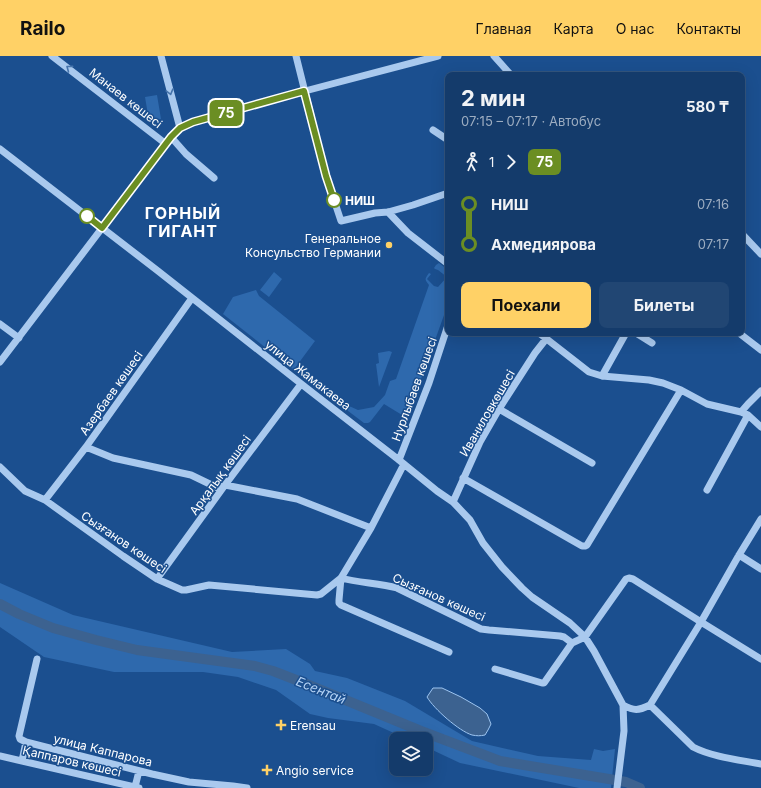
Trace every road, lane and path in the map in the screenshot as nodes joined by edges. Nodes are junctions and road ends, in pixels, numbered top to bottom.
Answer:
1 (52, 56) edge
2 (161, 56) edge
3 (296, 56) edge
4 (438, 56) edge
5 (494, 56) edge
6 (508, 72) edge
7 (304, 91) junction
8 (180, 128) junction
9 (433, 130) dead end
10 (171, 137) junction
11 (445, 138) edge
12 (166, 144) junction
13 (0, 148) edge
14 (214, 178) dead end
15 (445, 194) edge
16 (388, 212) junction
17 (102, 228) junction
18 (745, 237) edge
19 (761, 254) edge
20 (445, 262) edge
21 (192, 298) junction
22 (0, 324) edge
23 (445, 334) edge
24 (543, 336) edge
25 (624, 336) edge
26 (641, 336) edge
27 (743, 336) edge
28 (19, 338) junction
29 (546, 338) junction
30 (652, 343) dead end
31 (761, 350) edge
32 (0, 362) edge
33 (602, 376) junction
34 (301, 384) junction
35 (681, 390) junction
36 (761, 391) edge
37 (499, 409) junction
38 (744, 414) junction
39 (761, 427) edge
40 (86, 447) junction
41 (402, 462) junction
42 (592, 463) dead end
43 (0, 467) edge
44 (463, 478) junction
45 (225, 485) junction
46 (706, 490) dead end
47 (45, 500) junction
48 (453, 502) junction
49 (761, 519) edge
50 (371, 528) junction
51 (739, 556) junction
52 (761, 569) edge
53 (341, 578) junction
54 (157, 579) junction
55 (700, 622) junction
56 (585, 637) junction
57 (573, 643) junction
58 (449, 652) dead end
59 (37, 659) dead end
60 (761, 659) edge
61 (495, 669) dead end
62 (623, 705) junction
63 (650, 705) junction
64 (26, 742) junction
65 (0, 756) edge
66 (22, 761) junction
67 (761, 764) edge
68 (139, 771) junction
69 (223, 785) junction
70 (137, 788) edge
71 (214, 788) edge
72 (247, 788) edge
73 (617, 788) edge

12 -> 1 street, Манаев көшесі
2 -> 8 street
3 - 7 street
4 - 7 street
5 - 6 street
7 - 8 street
7 - 16 street
8 - 10 street
9 - 11 street
10 - 12 street
10 - 14 street, Манаев көшесі
12 - 17 street
13 - 17 street, улица Жамакаева
15 - 16 street
16 - 20 street
17 - 21 street, улица Жамакаева
17 - 28 street
18 - 19 street
21 - 34 street, улица Жамакаева
21 - 40 street, Азербаев көшесі
22 - 28 street
23 - 41 street, Нурлыбаев көшесі
24 - 29 street
25 - 33 street
26 - 30 street
27 - 31 street
28 - 32 street
29 - 33 street
29 - 37 street, Иваниловкөшесі
33 - 35 street
34 - 41 street, улица Жамакаева
34 - 45 street, Арқалық көшесі
35 - 38 street
35 - 44 street
36 - 38 street
37 - 42 street
37 - 44 street, Иваниловкөшесі
38 - 39 street
38 - 46 street
40 - 45 street
40 - 47 street, Азербаев көшесі
41 - 48 street, улица Жамакаева
41 - 50 street, Нурлыбаев көшесі
43 - 47 street, Сызғанов көшесі
44 - 48 street, Иваниловкөшесі
45 - 50 street
45 - 54 street, Арқалық көшесі
47 - 54 street, Сызғанов көшесі
48 - 56 street, улица Жамакаева
49 - 51 street
50 - 53 street, Нурлыбаев көшесі
51 - 52 street
51 - 55 street
53 - 54 street, Сызғанов көшесі
53 - 57 street, Сызғанов көшесі
53 - 58 street
55 - 56 street
55 - 60 street
55 - 63 street
56 - 57 street
56 - 62 street, улица Жамакаева
57 - 61 street
59 - 64 street, улица Каппарова
62 - 63 street
62 - 73 street
63 - 67 street
64 - 66 street
64 - 68 street, улица Каппарова
65 - 66 street, Қаппаров көшесі
66 - 70 street, Қаппаров көшесі
68 - 69 street, улица Каппарова
68 - 70 street
69 - 71 street
69 - 72 street

